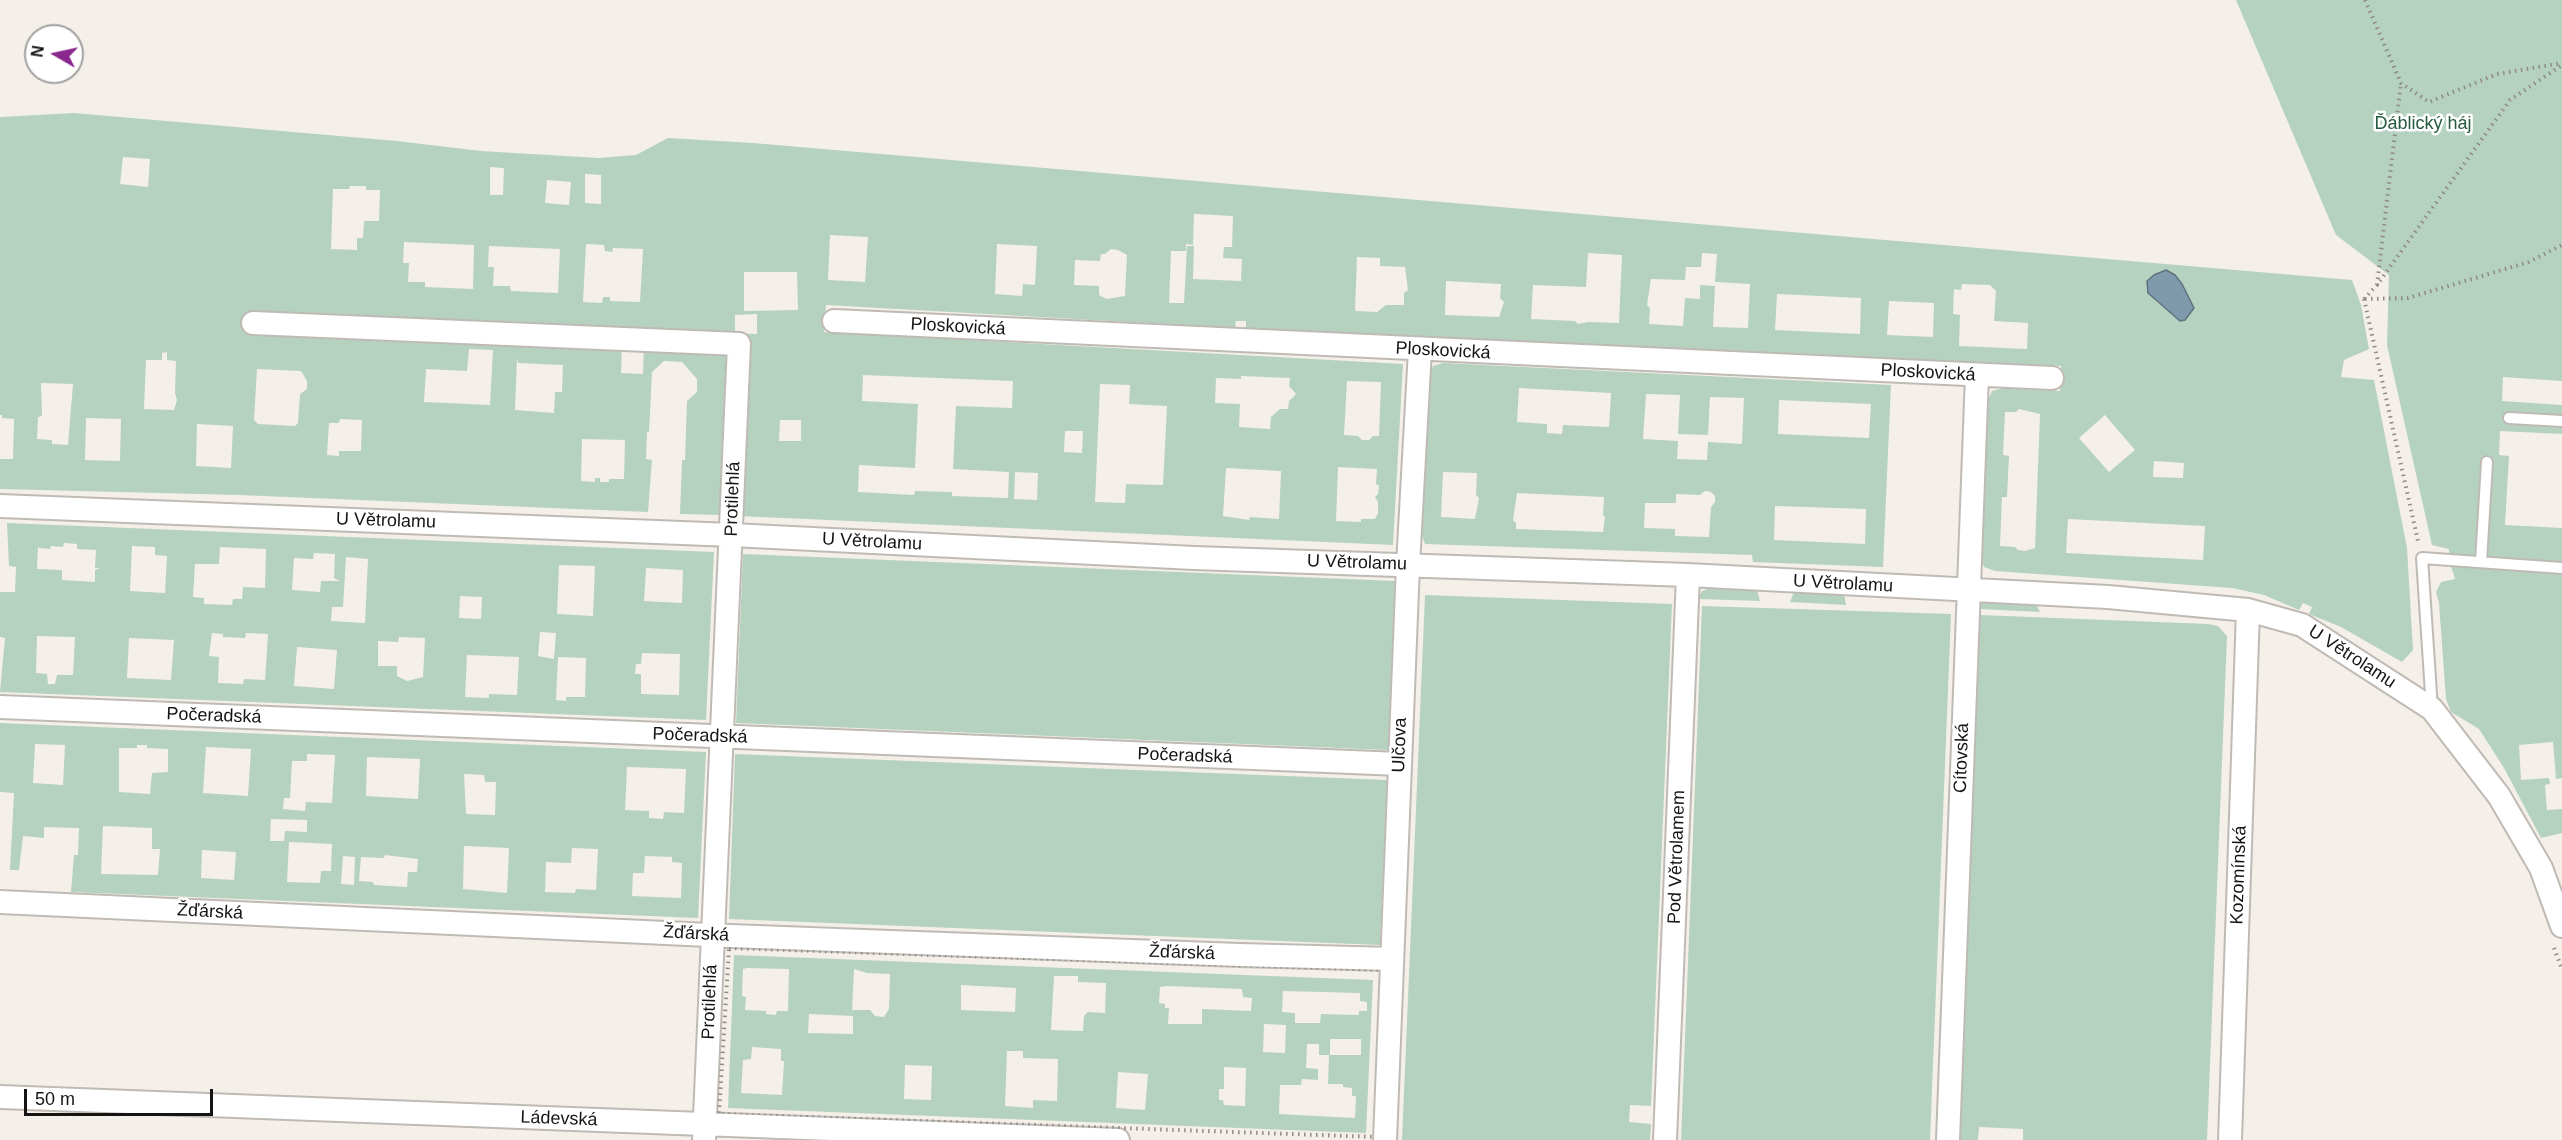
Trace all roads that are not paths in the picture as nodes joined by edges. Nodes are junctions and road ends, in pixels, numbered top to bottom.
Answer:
1 (834, 321) dead end
2 (253, 322) dead end
3 (1420, 350) junction
4 (1977, 375) junction
5 (2052, 378) dead end
6 (2509, 418) dead end
7 (2562, 421) edge
8 (2487, 462) dead end
9 (0, 506) edge
10 (732, 535) junction
11 (2481, 562) junction
12 (1408, 565) junction
13 (2562, 568) edge
14 (1688, 575) junction
15 (1968, 591) junction
16 (2248, 610) junction
17 (0, 707) edge
18 (2432, 709) junction
19 (722, 736) junction
20 (1400, 764) junction
21 (0, 902) edge
22 (2557, 933) edge
23 (712, 935) junction
24 (1392, 959) junction
25 (0, 1096) edge
26 (704, 1132) edge
27 (1381, 1139) edge
28 (1118, 1140) edge
29 (1665, 1140) edge
30 (1948, 1140) edge
31 (2230, 1140) edge

1 - 3 street, Ploskovická
2 - 10 street, Protilehlá
3 - 4 street, Ploskovická
3 - 12 street, Ulčova
4 - 5 street, Ploskovická
4 - 15 street, Cítovská
6 - 7 lane
8 - 11 lane
9 - 10 street, U Větrolamu
10 - 12 street, U Větrolamu
10 - 19 street, Protilehlá
11 - 13 lane
11 - 18 lane
12 - 14 street, U Větrolamu
12 - 20 street, Ulčova
14 - 15 street, U Větrolamu
14 - 29 street, Pod Větrolamem
15 - 16 street, U Větrolamu
15 - 30 street, Cítovská
16 - 18 street, U Větrolamu
16 - 31 street, Kozomínská
17 - 19 street, Počeradská
18 - 22 street, U Větrolamu
19 - 20 street, Počeradská
19 - 23 street, Protilehlá
20 - 24 street, Ulčova
21 - 23 street, Žďárská
23 - 24 street, Žďárská
23 - 26 street, Protilehlá
24 - 27 street, Ulčova
25 - 26 street, Ládevská
26 - 28 street, Ládevská

